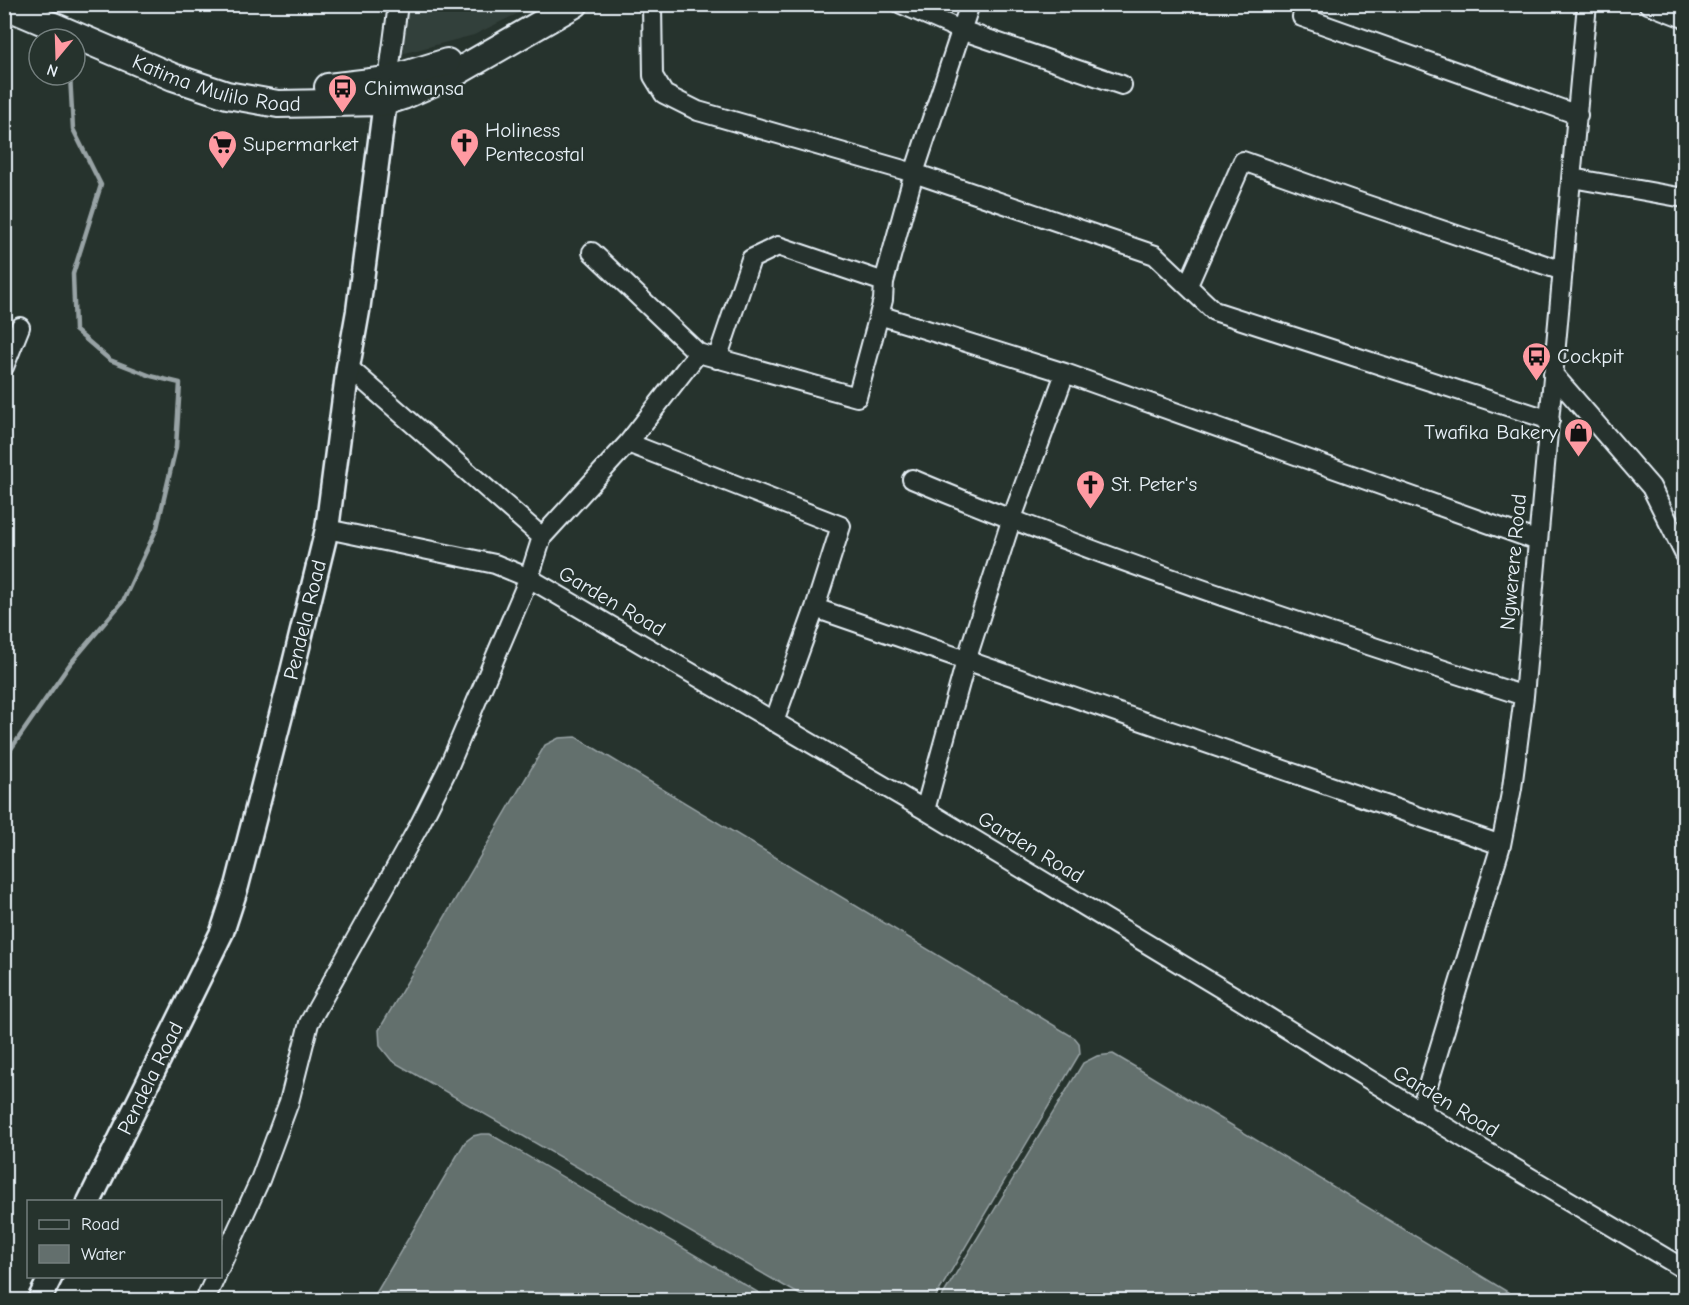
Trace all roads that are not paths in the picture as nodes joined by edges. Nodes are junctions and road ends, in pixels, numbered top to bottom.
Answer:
1 (44, 4) edge
2 (398, 4) edge
3 (575, 4) edge
4 (652, 4) edge
5 (902, 4) edge
6 (970, 4) edge
7 (1587, 4) edge
8 (1648, 4) edge
9 (4, 5) edge
10 (1302, 17) dead end
11 (1684, 18) edge
12 (961, 30) junction
13 (1122, 86) dead end
14 (387, 91) junction
15 (1578, 115) junction
16 (914, 173) junction
17 (1572, 178) junction
18 (1684, 198) edge
19 (592, 252) dead end
20 (1563, 271) junction
21 (884, 282) junction
22 (1188, 285) junction
23 (879, 315) junction
24 (20, 327) dead end
25 (698, 353) junction
26 (717, 358) junction
27 (4, 367) edge
28 (348, 367) junction
29 (1065, 373) junction
30 (1553, 374) junction
31 (1550, 420) junction
32 (628, 442) junction
33 (912, 479) dead end
34 (1011, 521) junction
35 (327, 529) junction
36 (542, 537) junction
37 (1538, 541) junction
38 (1684, 553) edge
39 (529, 578) junction
40 (815, 608) junction
41 (966, 661) junction
42 (1524, 696) junction
43 (774, 722) junction
44 (925, 810) junction
45 (1501, 845) junction
46 (1420, 1112) junction
47 (90, 1200) edge
48 (222, 1263) edge
49 (1684, 1269) edge
50 (50, 1278) edge
51 (215, 1278) edge
52 (39, 1300) edge
53 (205, 1300) edge

1 - 14 main road, Katima Mulilo Road
2 - 14 street, Pendela Road
3 - 14 main road, Katima Mulilo Road
4 - 16 street
5 - 12 street
6 - 12 street
7 - 15 street, Ngwerere Road
8 - 11 street
9 - 14 main road, Katima Mulilo Road
10 - 15 street
12 - 13 street
12 - 16 street
14 - 28 street, Pendela Road
15 - 17 street, Ngwerere Road
16 - 21 street
16 - 22 street
17 - 18 street
17 - 20 street, Ngwerere Road
19 - 25 street
20 - 22 street
20 - 30 street, Ngwerere Road
21 - 23 street
21 - 26 street
22 - 31 street
23 - 26 street
23 - 29 street
24 - 27 street
25 - 26 street
25 - 32 street
28 - 35 street, Pendela Road
28 - 36 street
29 - 34 street
29 - 37 street
30 - 31 street, Ngwerere Road
30 - 38 street
31 - 37 street, Ngwerere Road
32 - 36 street
32 - 40 street
33 - 34 street
34 - 41 street
34 - 42 street
35 - 39 street, Garden Road
35 - 47 street, Pendela Road
36 - 39 street
37 - 42 street, Ngwerere Road
39 - 43 street, Garden Road
39 - 48 street
40 - 41 street
40 - 43 street
41 - 44 street
41 - 45 street
42 - 45 street, Ngwerere Road
43 - 44 street, Garden Road
44 - 46 street, Garden Road
45 - 46 street, Ngwerere Road
46 - 49 street, Garden Road
50 - 52 street
51 - 53 street

